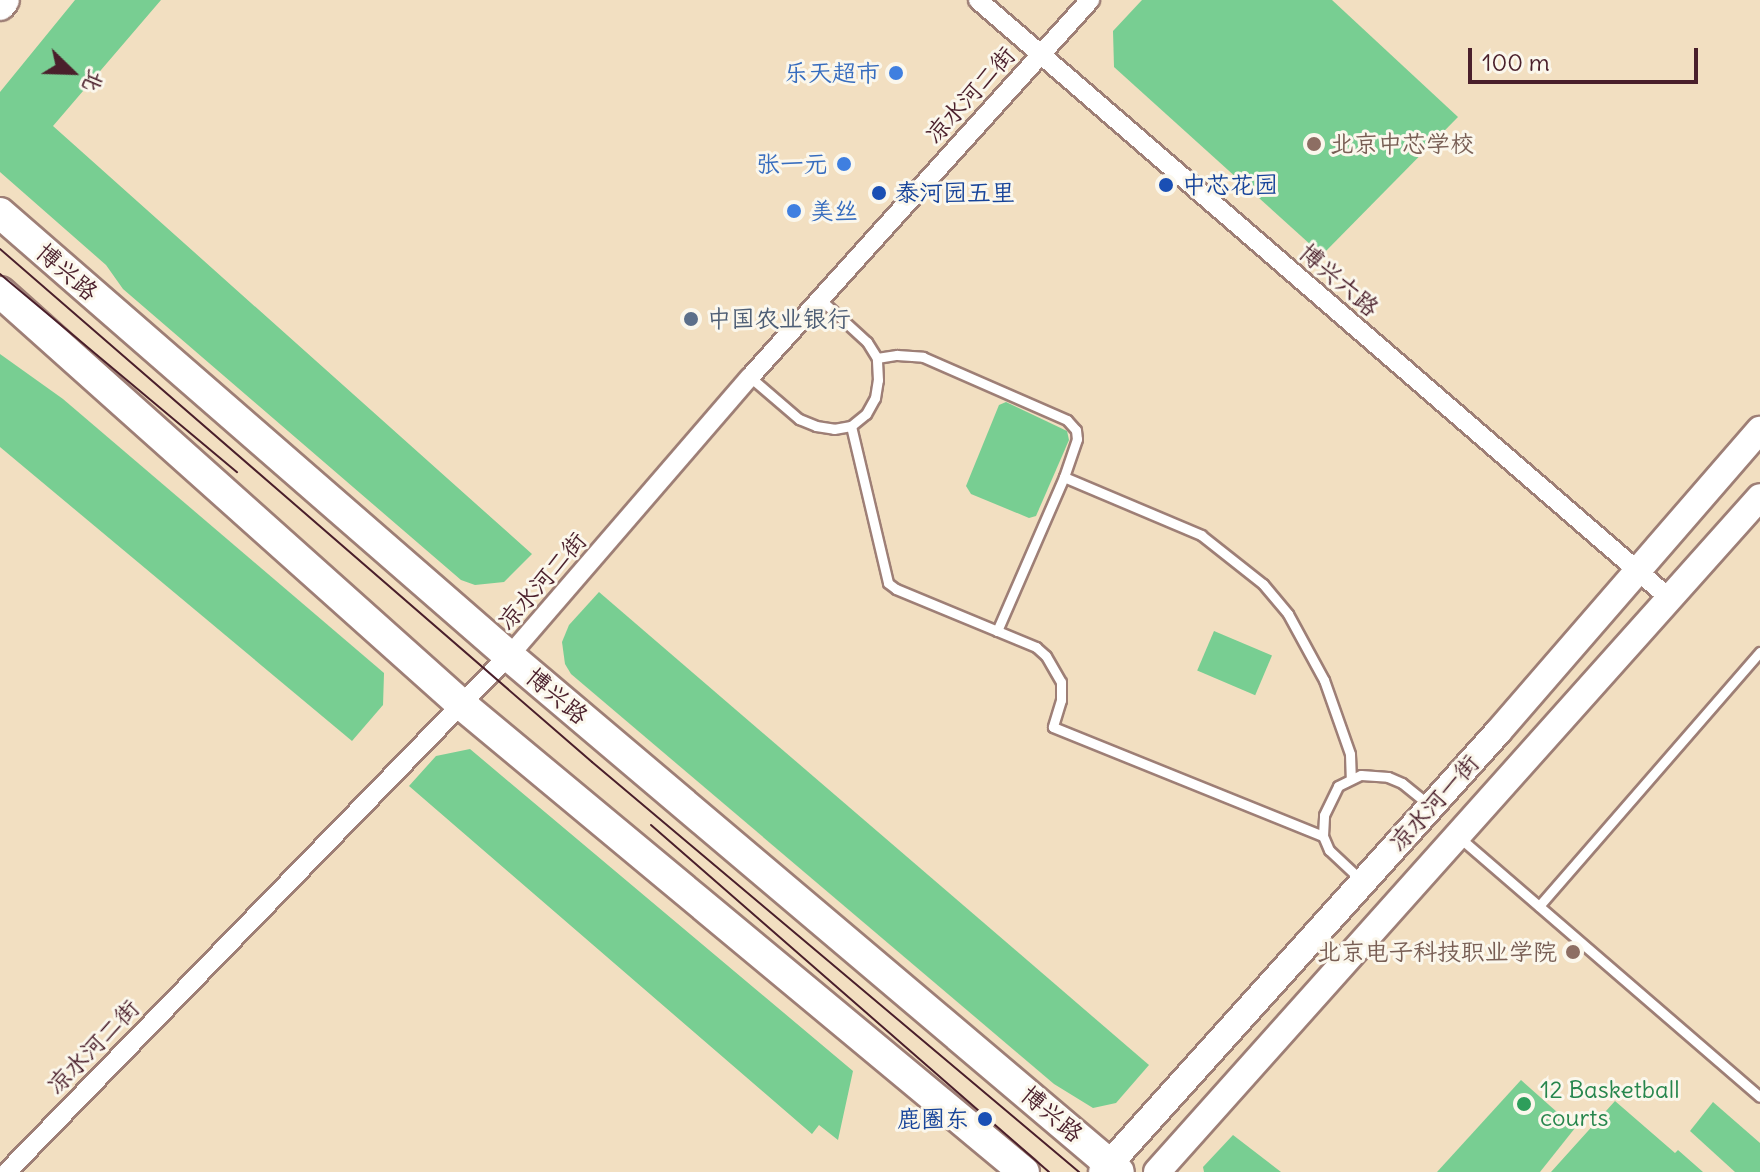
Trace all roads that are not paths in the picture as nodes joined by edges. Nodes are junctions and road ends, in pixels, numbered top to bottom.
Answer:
1 (4, 0) edge
2 (978, 0) edge
3 (1090, 0) edge
4 (0, 5) edge
5 (1041, 51) junction
6 (0, 213) edge
7 (0, 292) edge
8 (820, 299) junction
9 (877, 358) junction
10 (750, 377) junction
11 (851, 426) junction
12 (1760, 430) edge
13 (1064, 477) junction
14 (1760, 497) edge
15 (1638, 572) junction
16 (1669, 598) junction
17 (997, 631) junction
18 (1760, 652) edge
19 (508, 655) junction
20 (461, 704) junction
21 (1351, 777) junction
22 (1431, 807) junction
23 (1323, 836) junction
24 (1457, 836) junction
25 (1363, 882) junction
26 (1539, 906) junction
27 (1760, 1097) edge
28 (1110, 1169) edge
29 (7, 1172) edge
30 (1024, 1172) edge
31 (1157, 1172) edge

1 - 4 main road
2 - 5 street, 博兴六路
3 - 5 street, 凉水河二街
5 - 8 street, 凉水河二街
5 - 15 street, 博兴六路
6 - 19 main road, 博兴路
7 - 20 main road
8 - 9 lane
8 - 10 street, 凉水河二街
9 - 11 lane
9 - 13 lane
10 - 11 lane
10 - 19 street, 凉水河二街
11 - 17 lane
12 - 15 main road, 凉水河一街
13 - 17 lane
13 - 21 lane
14 - 16 main road, 凉水河一街
15 - 16 street, 博兴六路
15 - 22 main road, 凉水河一街
16 - 24 main road, 凉水河一街
17 - 23 lane
18 - 26 lane
19 - 20 street, 凉水河二街
19 - 28 main road, 博兴路
20 - 29 street, 凉水河二街
20 - 30 main road
21 - 22 lane
21 - 23 lane
22 - 25 main road, 凉水河一街
23 - 25 lane
24 - 26 lane
24 - 31 main road, 凉水河一街
25 - 28 main road, 凉水河一街
26 - 27 lane

